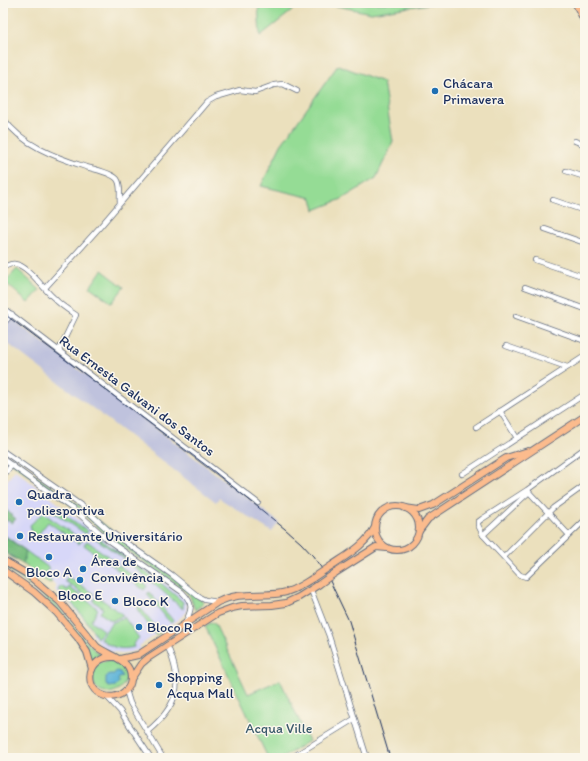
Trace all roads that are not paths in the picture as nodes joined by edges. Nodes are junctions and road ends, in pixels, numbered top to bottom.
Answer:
1 (576, 3) edge
2 (582, 3) edge
3 (585, 9) edge
4 (585, 21) edge
5 (297, 91) dead end
6 (3, 118) edge
7 (575, 141) dead end
8 (585, 145) edge
9 (566, 171) dead end
10 (585, 177) edge
11 (553, 200) dead end
12 (120, 203) junction
13 (585, 211) edge
14 (545, 230) dead end
15 (585, 243) edge
16 (534, 260) dead end
17 (3, 267) edge
18 (585, 276) edge
19 (525, 287) dead end
20 (45, 288) junction
21 (3, 308) edge
22 (585, 309) edge
23 (12, 314) junction
24 (516, 316) dead end
25 (3, 324) edge
26 (585, 341) edge
27 (506, 346) dead end
28 (59, 350) junction
29 (585, 356) edge
30 (567, 367) junction
31 (585, 394) edge
32 (500, 412) junction
33 (585, 416) edge
34 (582, 419) edge
35 (476, 427) dead end
36 (517, 438) junction
37 (535, 449) junction
38 (585, 449) edge
39 (3, 451) edge
40 (3, 459) edge
41 (12, 465) junction
42 (462, 474) dead end
43 (3, 476) edge
44 (585, 485) edge
45 (528, 491) junction
46 (258, 503) dead end
47 (405, 508) junction
48 (549, 513) junction
49 (585, 520) edge
50 (375, 527) junction
51 (419, 531) junction
52 (483, 535) junction
53 (569, 535) junction
54 (390, 549) junction
55 (504, 557) junction
56 (3, 560) edge
57 (3, 570) edge
58 (311, 590) junction
59 (302, 596) junction
60 (315, 599) junction
61 (218, 602) junction
62 (185, 624) junction
63 (167, 645) junction
64 (117, 658) junction
65 (92, 669) junction
66 (131, 679) junction
67 (126, 690) junction
68 (107, 697) junction
69 (354, 720) junction
70 (148, 731) junction
71 (151, 758) edge
72 (164, 758) edge
73 (291, 758) edge
74 (366, 758) edge

1 - 4 highway
2 - 3 highway
5 - 12 street
6 - 12 street
7 - 8 street
9 - 10 street
11 - 13 street
12 - 20 street
14 - 15 street
16 - 18 street
17 - 20 street
19 - 22 street
20 - 28 street
21 - 23 street, Rua Ernesta Galvani dos Santos
23 - 25 street
23 - 28 street, Rua Ernesta Galvani dos Santos
24 - 26 street
27 - 30 street
28 - 46 street, Rua Ernesta Galvani dos Santos
29 - 30 street
30 - 32 street
31 - 36 street
32 - 35 street
32 - 36 street
33 - 34 main road
34 - 37 main road
36 - 42 street
37 - 47 main road
37 - 51 main road
38 - 45 street
39 - 61 street
40 - 41 street
41 - 43 street
41 - 62 street
44 - 48 street
45 - 48 street
45 - 52 street
45 - 52 street
47 - 50 main road
47 - 51 main road
48 - 53 street
48 - 55 street
49 - 53 street
50 - 54 main road
50 - 61 main road, bridge
51 - 54 main road
52 - 55 street
53 - 55 street
54 - 58 main road, bridge
56 - 64 main road
57 - 65 main road
58 - 59 main road
58 - 60 street
59 - 60 street
59 - 63 main road
60 - 69 street
61 - 62 main road
62 - 64 main road
63 - 66 main road
63 - 70 street
64 - 65 main road
64 - 66 main road
65 - 68 main road
66 - 67 main road
67 - 68 main road
67 - 70 street
68 - 71 street
69 - 73 street
69 - 74 street
70 - 72 street

